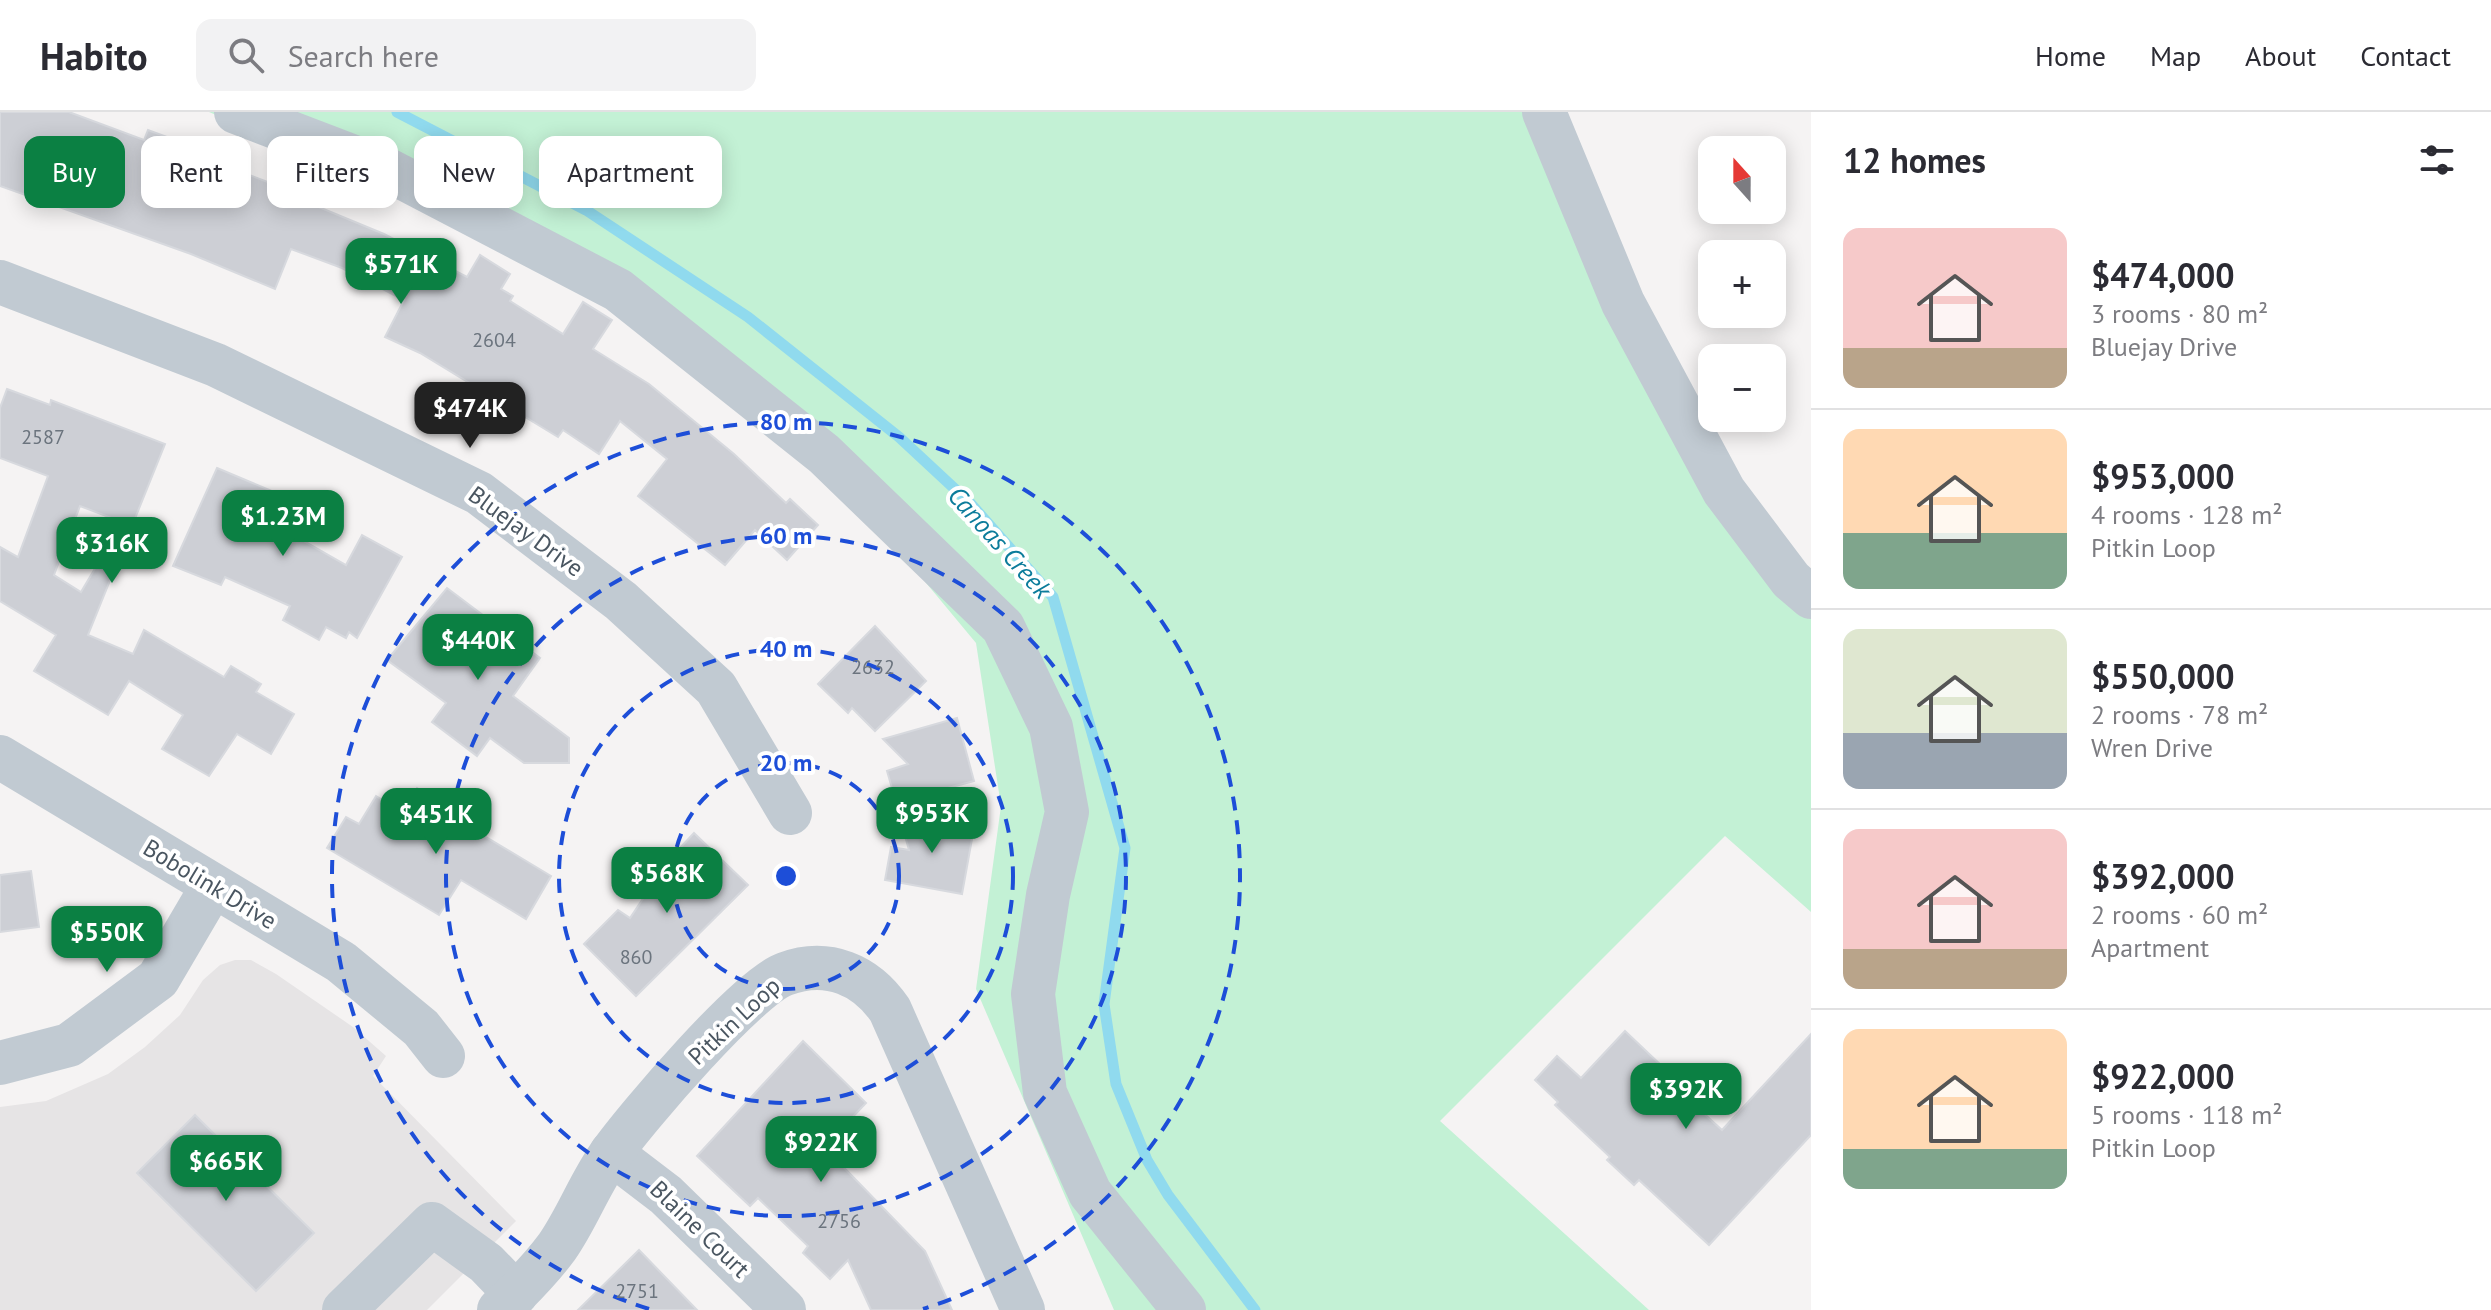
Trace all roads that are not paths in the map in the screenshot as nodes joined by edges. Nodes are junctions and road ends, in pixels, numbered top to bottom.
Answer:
1 (236, 112) edge
2 (1544, 112) edge
3 (0, 282) edge
4 (1811, 597) edge
5 (0, 757) edge
6 (790, 813) dead end
7 (212, 887) junction
8 (443, 1056) dead end
9 (0, 1063) edge
10 (611, 1153) junction
11 (508, 1302) edge
12 (344, 1310) edge
13 (784, 1310) edge
14 (1023, 1310) edge
15 (1184, 1310) edge

1 - 15 street
2 - 4 street
3 - 6 street, Bluejay Drive
5 - 7 street, Bobolink Drive
7 - 8 street, Bobolink Drive
7 - 9 street
10 - 11 street, Pitkin Loop
10 - 13 street, Blaine Court
10 - 14 street, Pitkin Loop
11 - 12 street

